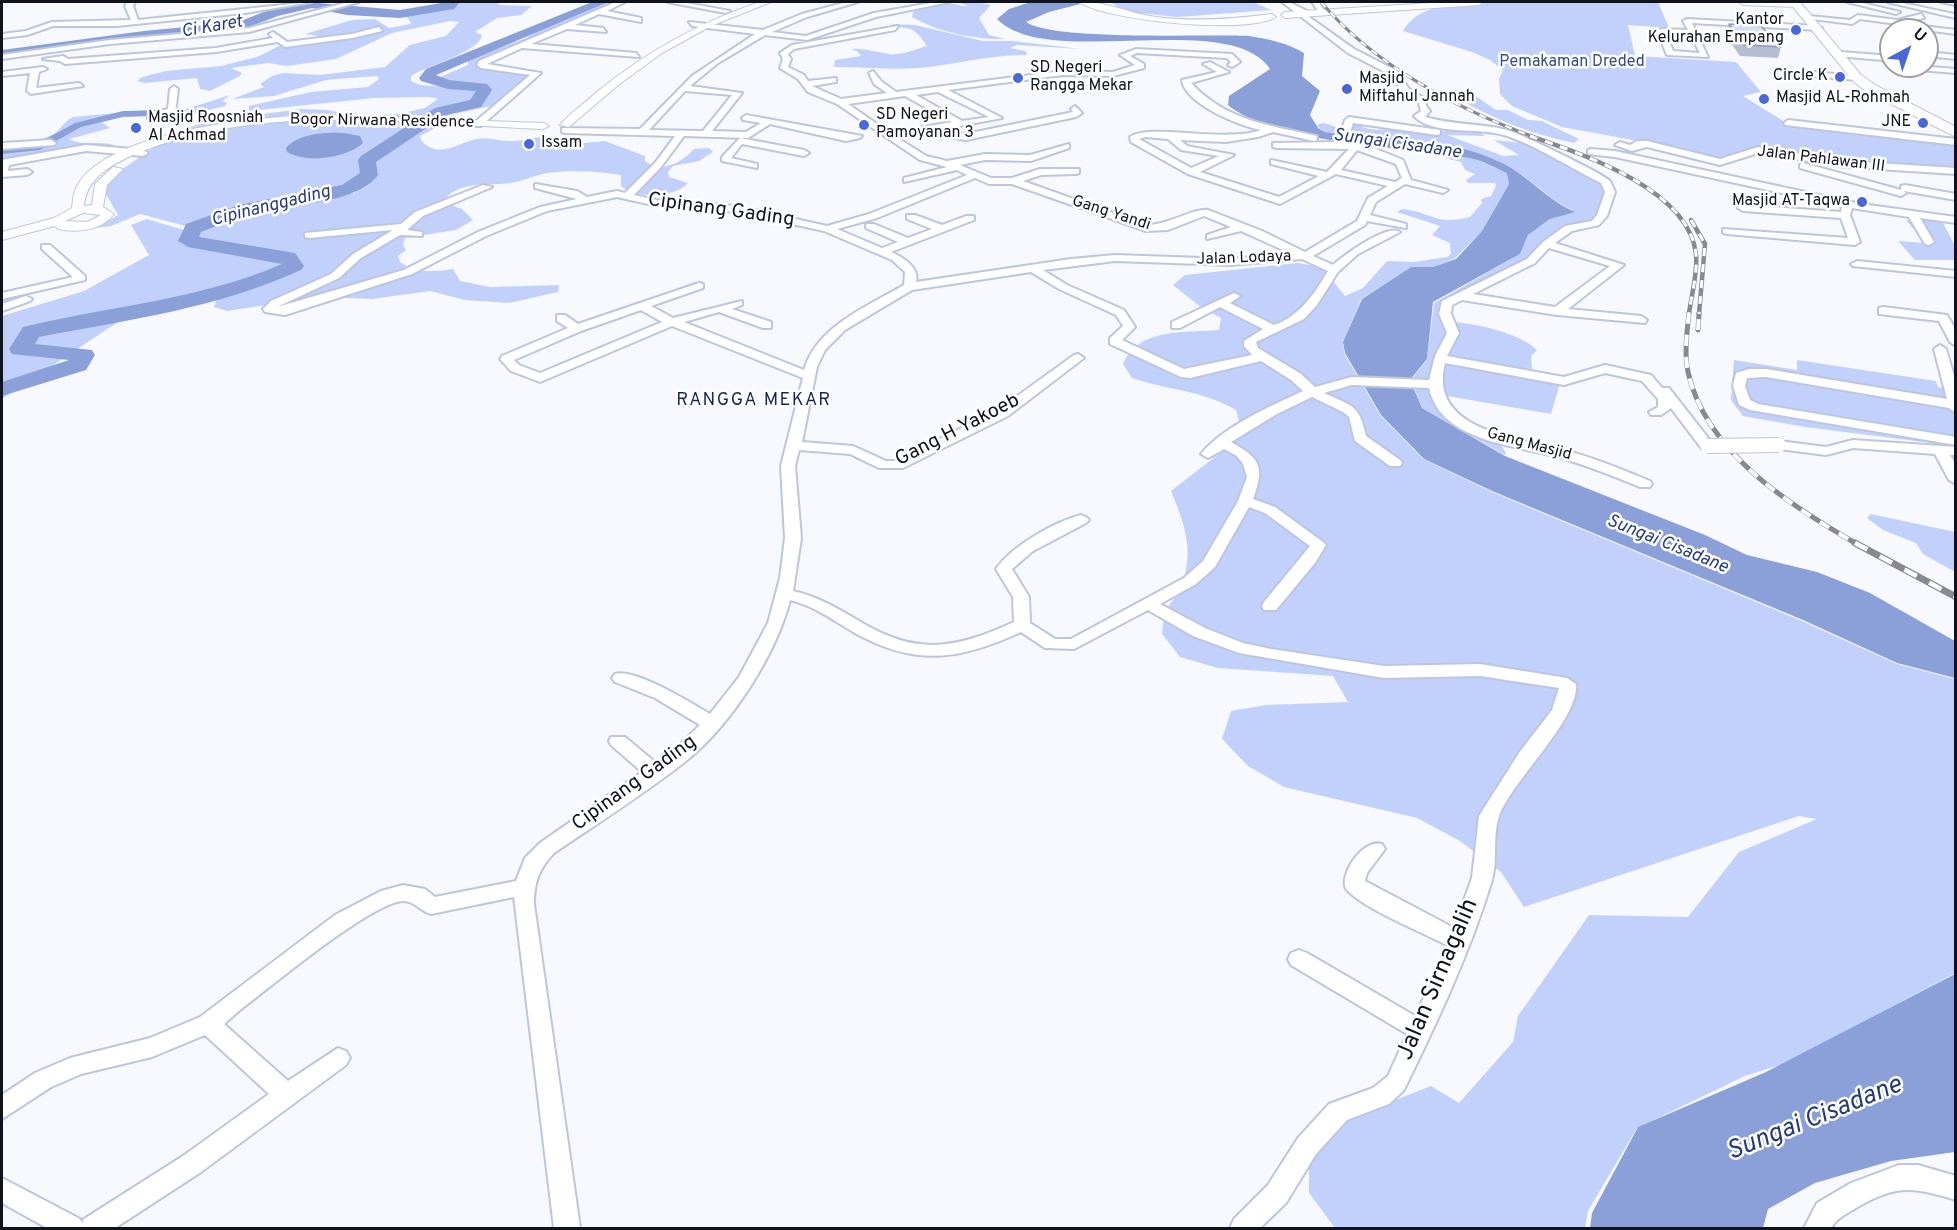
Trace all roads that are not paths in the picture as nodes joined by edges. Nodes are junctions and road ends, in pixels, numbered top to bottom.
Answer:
1 (131, 2) edge
2 (308, 2) edge
3 (355, 2) edge
4 (621, 2) edge
5 (671, 2) edge
6 (677, 2) edge
7 (754, 2) edge
8 (767, 2) edge
9 (854, 2) edge
10 (946, 2) edge
11 (1083, 2) edge
12 (1285, 2) edge
13 (1316, 2) edge
14 (1456, 2) edge
15 (1479, 2) edge
16 (1743, 2) edge
17 (1851, 2) edge
18 (1891, 2) edge
19 (1948, 2) edge
20 (1795, 3) edge
21 (1956, 3) edge
22 (1433, 4) edge
23 (1322, 10) junction
24 (726, 11) junction
25 (594, 12) junction
26 (1305, 14) junction
27 (1955, 16) edge
28 (135, 20) junction
29 (639, 20) dead end
30 (79, 23) junction
31 (1814, 23) junction
32 (696, 25) junction
33 (562, 26) junction
34 (265, 27) junction
35 (895, 28) dead end
36 (379, 29) dead end
37 (1939, 29) edge
38 (603, 30) dead end
39 (1691, 30) junction
40 (1956, 30) edge
41 (760, 32) junction
42 (2, 36) edge
43 (276, 38) junction
44 (110, 42) junction
45 (247, 42) dead end
46 (520, 46) junction
47 (53, 49) junction
48 (127, 49) dead end
49 (636, 55) junction
50 (1939, 55) edge
51 (2, 57) edge
52 (1956, 57) edge
53 (1842, 58) junction
54 (1879, 58) edge
55 (2, 64) edge
56 (1207, 64) dead end
57 (1879, 64) edge
58 (1232, 65) dead end
59 (53, 68) dead end
60 (1016, 69) dead end
61 (35, 70) junction
62 (1939, 70) edge
63 (1956, 71) edge
64 (873, 73) dead end
65 (2, 74) edge
66 (1802, 74) dead end
67 (609, 76) junction
68 (621, 76) junction
69 (1031, 76) junction
70 (1857, 78) junction
71 (833, 80) dead end
72 (805, 84) junction
73 (79, 86) dead end
74 (683, 88) junction
75 (174, 89) dead end
76 (939, 89) junction
77 (908, 94) junction
78 (894, 96) junction
79 (840, 102) junction
80 (1075, 109) dead end
81 (151, 117) dead end
82 (1012, 117) dead end
83 (746, 118) dead end
84 (769, 122) junction
85 (960, 123) junction
86 (1788, 123) dead end
87 (432, 124) junction
88 (478, 124) junction
89 (1029, 126) junction
90 (554, 127) junction
91 (982, 127) dead end
92 (1869, 127) dead end
93 (924, 130) junction
94 (992, 132) junction
95 (1267, 132) junction
96 (642, 133) junction
97 (1956, 133) edge
98 (681, 134) junction
99 (705, 134) junction
100 (838, 135) dead end
101 (1169, 135) junction
102 (889, 136) junction
103 (1900, 136) junction
104 (744, 138) junction
105 (1956, 142) edge
106 (49, 143) dead end
107 (1524, 143) junction
108 (1342, 144) junction
109 (1276, 145) dead end
110 (1620, 145) dead end
111 (2, 146) edge
112 (1066, 146) dead end
113 (1355, 147) junction
114 (137, 152) junction
115 (1591, 152) dead end
116 (804, 153) dead end
117 (1810, 159) junction
118 (1274, 162) dead end
119 (3, 163) edge
120 (946, 164) junction
121 (754, 166) dead end
122 (958, 167) junction
123 (1076, 171) dead end
124 (1922, 171) junction
125 (1956, 171) edge
126 (27, 172) dead end
127 (1191, 172) junction
128 (974, 175) junction
129 (1329, 175) junction
130 (1836, 177) junction
131 (907, 180) dead end
132 (1013, 181) junction
133 (1401, 183) junction
134 (538, 186) dead end
135 (487, 187) dead end
136 (1443, 190) dead end
137 (1904, 190) junction
138 (1798, 193) junction
139 (1383, 194) junction
140 (628, 195) junction
141 (1956, 197) edge
142 (585, 200) junction
143 (1743, 208) dead end
144 (97, 209) junction
145 (1847, 209) junction
146 (1877, 210) junction
147 (78, 211) junction
148 (1913, 214) junction
149 (911, 217) dead end
150 (1364, 217) junction
151 (970, 218) dead end
152 (1956, 220) edge
153 (60, 224) junction
154 (870, 226) dead end
155 (1241, 227) junction
156 (942, 228) junction
157 (400, 229) junction
158 (827, 229) junction
159 (1727, 231) dead end
160 (418, 234) dead end
161 (309, 235) dead end
162 (2, 236) edge
163 (1211, 237) dead end
164 (2, 242) edge
165 (908, 242) junction
166 (1929, 242) dead end
167 (1547, 244) junction
168 (46, 247) dead end
169 (884, 251) junction
170 (1302, 256) junction
171 (1857, 264) dead end
172 (1034, 268) junction
173 (1334, 270) junction
174 (1956, 274) edge
175 (699, 286) dead end
176 (48, 287) junction
177 (909, 287) junction
178 (2, 296) edge
179 (1234, 296) dead end
180 (1462, 296) junction
181 (738, 303) dead end
182 (1221, 303) junction
183 (640, 305) junction
184 (2, 308) edge
185 (719, 308) junction
186 (1883, 310) dead end
187 (1557, 311) junction
188 (561, 318) dead end
189 (1949, 319) edge
190 (1641, 320) dead end
191 (672, 322) junction
192 (767, 325) dead end
193 (1176, 325) dead end
194 (577, 328) junction
195 (1272, 329) junction
196 (1956, 342) edge
197 (1956, 353) edge
198 (1264, 356) junction
199 (1078, 358) dead end
200 (1441, 359) junction
201 (808, 376) junction
202 (1646, 378) junction
203 (1430, 384) junction
204 (1312, 392) junction
205 (1955, 406) edge
206 (1656, 412) dead end
207 (1956, 441) edge
208 (1221, 442) junction
209 (794, 445) junction
210 (1948, 451) edge
211 (1208, 454) dead end
212 (1395, 463) dead end
213 (1956, 480) edge
214 (1645, 484) dead end
215 (1245, 501) junction
216 (1082, 520) dead end
217 (784, 594) junction
218 (1147, 603) junction
219 (1270, 606) dead end
220 (1022, 625) junction
221 (621, 678) dead end
222 (712, 724) junction
223 (618, 741) dead end
224 (655, 773) junction
225 (1375, 849) dead end
226 (524, 886) junction
227 (1461, 942) junction
228 (1299, 959) dead end
229 (208, 1024) junction
230 (1419, 1030) junction
231 (338, 1058) dead end
232 (286, 1095) junction
233 (2, 1108) edge
234 (1956, 1188) edge
235 (2, 1190) edge
236 (71, 1228) edge
237 (93, 1228) edge
238 (567, 1228) edge
239 (1243, 1228) edge
240 (1817, 1228) edge

1 - 28 street
2 - 28 street
3 - 34 street
4 - 25 street
5 - 6 street
6 - 24 street
7 - 24 street
8 - 32 street
9 - 41 street
10 - 41 street
11 - 26 street
12 - 26 street
13 - 23 street
14 - 22 street
15 - 22 street
16 - 20 street
17 - 31 street
18 - 27 street
19 - 21 street
20 - 31 main road
22 - 23 street
22 - 26 street
23 - 26 street
24 - 32 street
25 - 29 street
25 - 33 street
26 - 107 street
27 - 40 street
28 - 30 street
30 - 42 street
30 - 47 street
31 - 39 street
31 - 53 main road
32 - 41 street
32 - 49 street
32 - 68 street
33 - 38 street
33 - 46 street
34 - 43 street
34 - 44 street
35 - 72 street
36 - 43 street
37 - 40 street
39 - 39 street
41 - 74 street
43 - 45 street
43 - 55 street
44 - 47 street
44 - 48 street
46 - 49 street
46 - 88 street
47 - 51 street
49 - 67 street
50 - 52 street
53 - 54 street
53 - 57 street
53 - 70 main road
56 - 95 street
58 - 69 street
59 - 61 street
60 - 69 street
61 - 65 street
61 - 73 street
62 - 63 street
64 - 78 street
66 - 70 street
67 - 68 street
67 - 90 street
68 - 90 street
69 - 76 street
70 - 97 main road
71 - 72 street
72 - 79 street
74 - 96 street
74 - 99 street
75 - 81 street
76 - 77 street
76 - 85 street
77 - 78 street
77 - 85 street
78 - 79 street
79 - 102 street
80 - 89 street
82 - 89 street
83 - 84 street
84 - 100 street
84 - 104 street
85 - 93 street
86 - 103 street
87 - 88 street, Bogor Nirwana Residence
87 - 90 street, Bogor Nirwana Residence
87 - 114 street, Bogor Nirwana Residence
88 - 90 street, Bogor Nirwana Residence
89 - 94 street
90 - 96 street
91 - 94 street
92 - 103 street
93 - 94 street
93 - 102 street
95 - 101 street
95 - 108 street
96 - 98 street
98 - 99 street
98 - 140 street, Cipinang Gading
99 - 104 street
101 - 127 street
101 - 127 street
102 - 120 street
103 - 105 street
104 - 116 street
104 - 121 street
106 - 111 street
107 - 108 street
107 - 167 street
108 - 109 street
108 - 113 street
110 - 117 street, Jalan Pahlawan III
112 - 120 street
113 - 129 street
113 - 133 street
114 - 119 street
114 - 144 street, Bogor Nirwana Residence
114 - 147 street, Bogor Nirwana Residence
115 - 138 street
117 - 124 street, Jalan Pahlawan III
117 - 130 street
118 - 129 street
119 - 126 street
120 - 122 street
122 - 128 street
122 - 131 street
123 - 132 street
124 - 125 street, Jalan Pahlawan III
124 - 137 street
127 - 129 street
128 - 132 street
128 - 158 street
129 - 133 street
129 - 139 street
130 - 137 street
130 - 138 street
132 - 155 street, Gang Yandi
133 - 136 street
133 - 139 street, Jalan Lodaya
134 - 142 street
135 - 157 street
137 - 141 street
137 - 146 street
138 - 145 street
139 - 150 street, Jalan Lodaya
140 - 142 street
140 - 158 street, Cipinang Gading
142 - 157 street
143 - 145 street
144 - 147 street
144 - 153 street, Bogor Nirwana Residence
145 - 146 street
145 - 159 street
146 - 148 street
147 - 153 street
148 - 152 street
148 - 166 street
149 - 156 street
150 - 170 street, Jalan Lodaya
150 - 173 street
151 - 156 street
153 - 162 street
153 - 164 street
154 - 165 street
155 - 163 street
155 - 170 street, Gang Yandi
156 - 165 street
157 - 160 street
157 - 161 street
158 - 169 street, Cipinang Gading
165 - 169 street
167 - 180 street
167 - 187 street
168 - 176 street
169 - 177 street, Cipinang Gading
170 - 172 street, Jalan Lodaya
170 - 173 street, Gang Yandi
171 - 174 street
172 - 177 street, Jalan Lodaya
172 - 198 street
173 - 195 street
175 - 183 street
176 - 178 street
176 - 184 street
177 - 201 street, Cipinang Gading
179 - 182 street
180 - 187 street
180 - 200 street
181 - 185 street
182 - 193 street
182 - 195 street
183 - 191 street
183 - 194 street
185 - 191 street
185 - 192 street
186 - 189 street
187 - 190 street
188 - 194 street
189 - 196 street
191 - 194 street
191 - 201 street
195 - 198 street
197 - 205 street
198 - 204 street
199 - 209 street, Gang H Yakoeb
200 - 202 street
200 - 203 street
201 - 209 street, Cipinang Gading
202 - 206 street
202 - 210 street, bridge
203 - 204 street
203 - 214 street, Gang Masjid
204 - 208 street
204 - 212 street
205 - 207 street
208 - 211 street
208 - 215 street
209 - 217 street, Cipinang Gading
210 - 213 street
215 - 218 street
215 - 219 street
216 - 220 street
217 - 220 street
217 - 222 street, Cipinang Gading
218 - 220 street
218 - 227 street, Jalan Sirnagalih
221 - 222 street
222 - 224 street, Cipinang Gading
223 - 224 street
224 - 226 street, Cipinang Gading
225 - 227 street
226 - 229 street
226 - 238 street, Cipinang Gading
227 - 230 street, Jalan Sirnagalih
228 - 230 street
229 - 232 street
229 - 233 street
230 - 239 street, Jalan Sirnagalih
231 - 232 street
232 - 237 street
234 - 240 street
235 - 236 street

